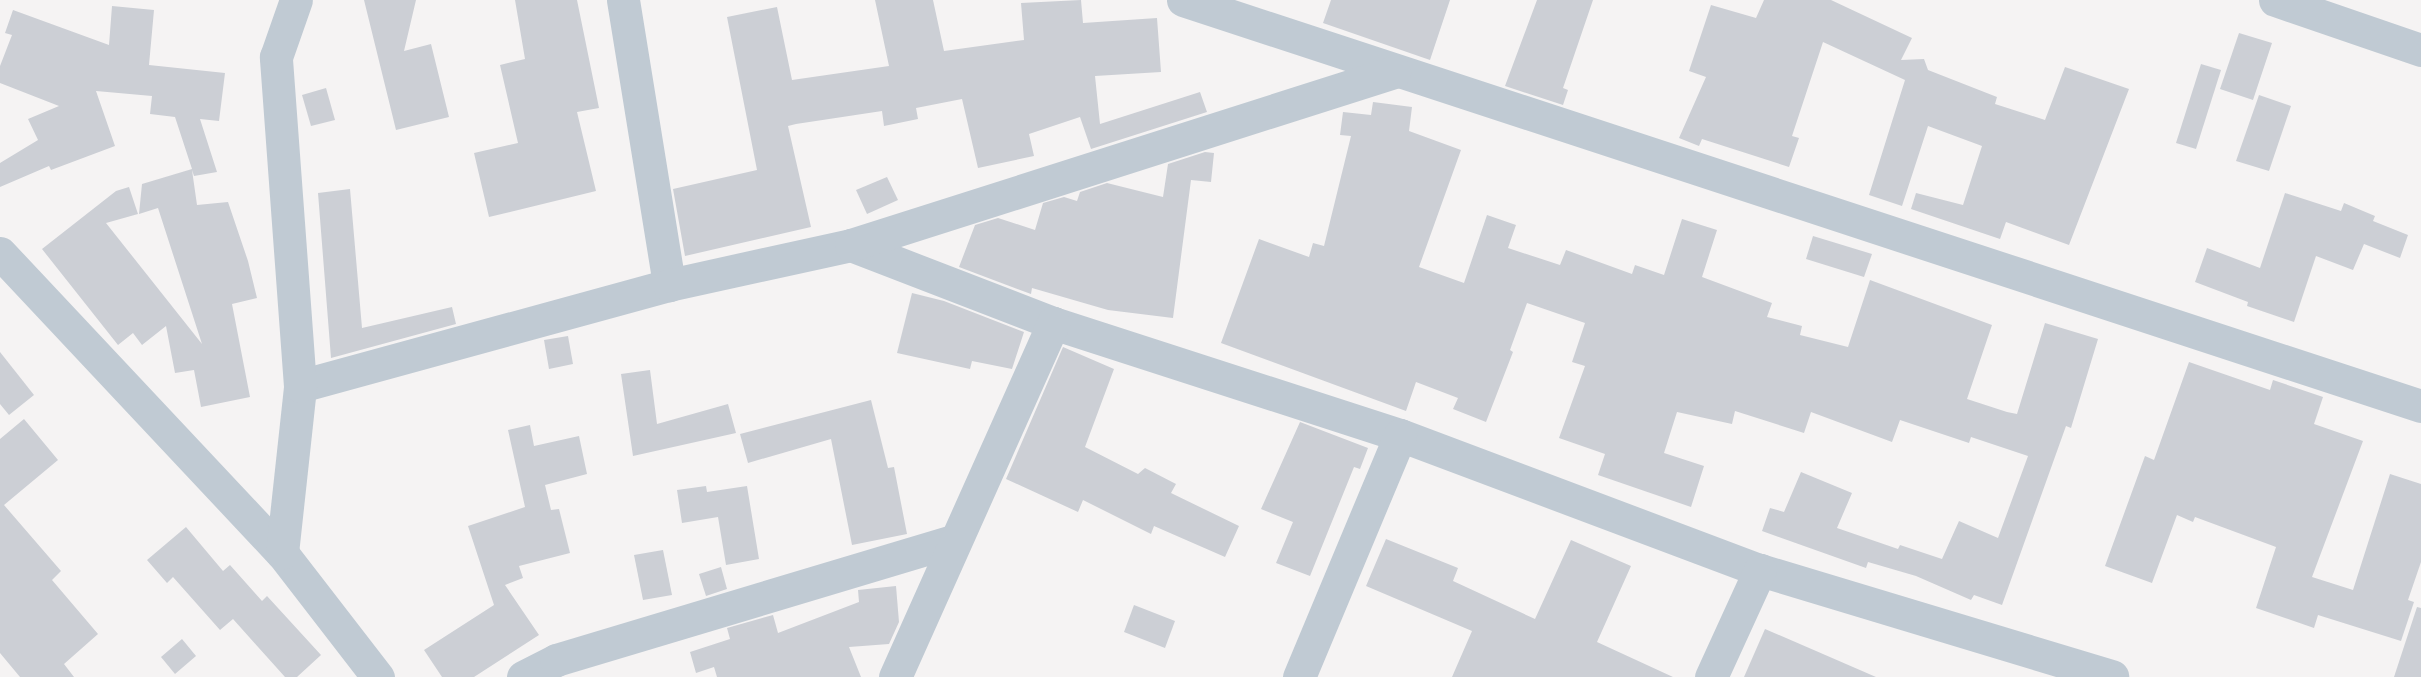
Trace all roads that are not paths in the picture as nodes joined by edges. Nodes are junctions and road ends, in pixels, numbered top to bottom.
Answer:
1 (296, 0) edge
2 (623, 0) edge
3 (1183, 0) edge
4 (2276, 0) edge
5 (2421, 50) edge
6 (1394, 72) junction
7 (851, 245) junction
8 (0, 253) edge
9 (669, 285) junction
10 (1053, 323) junction
11 (300, 386) junction
12 (2421, 406) edge
13 (1400, 435) junction
14 (953, 541) junction
15 (282, 553) junction
16 (1760, 570) junction
17 (378, 677) edge
18 (523, 677) edge
19 (895, 677) edge
20 (1299, 677) edge
21 (1711, 677) edge
22 (2112, 677) edge

1 - 11 street
2 - 9 street
3 - 6 street
4 - 5 street
6 - 7 street
6 - 12 street
7 - 9 street
7 - 10 street
8 - 15 street
9 - 11 street
10 - 13 street
10 - 14 street
11 - 15 street
13 - 16 street
13 - 20 street
14 - 18 street
14 - 19 street
15 - 17 street
16 - 21 street
16 - 22 street

